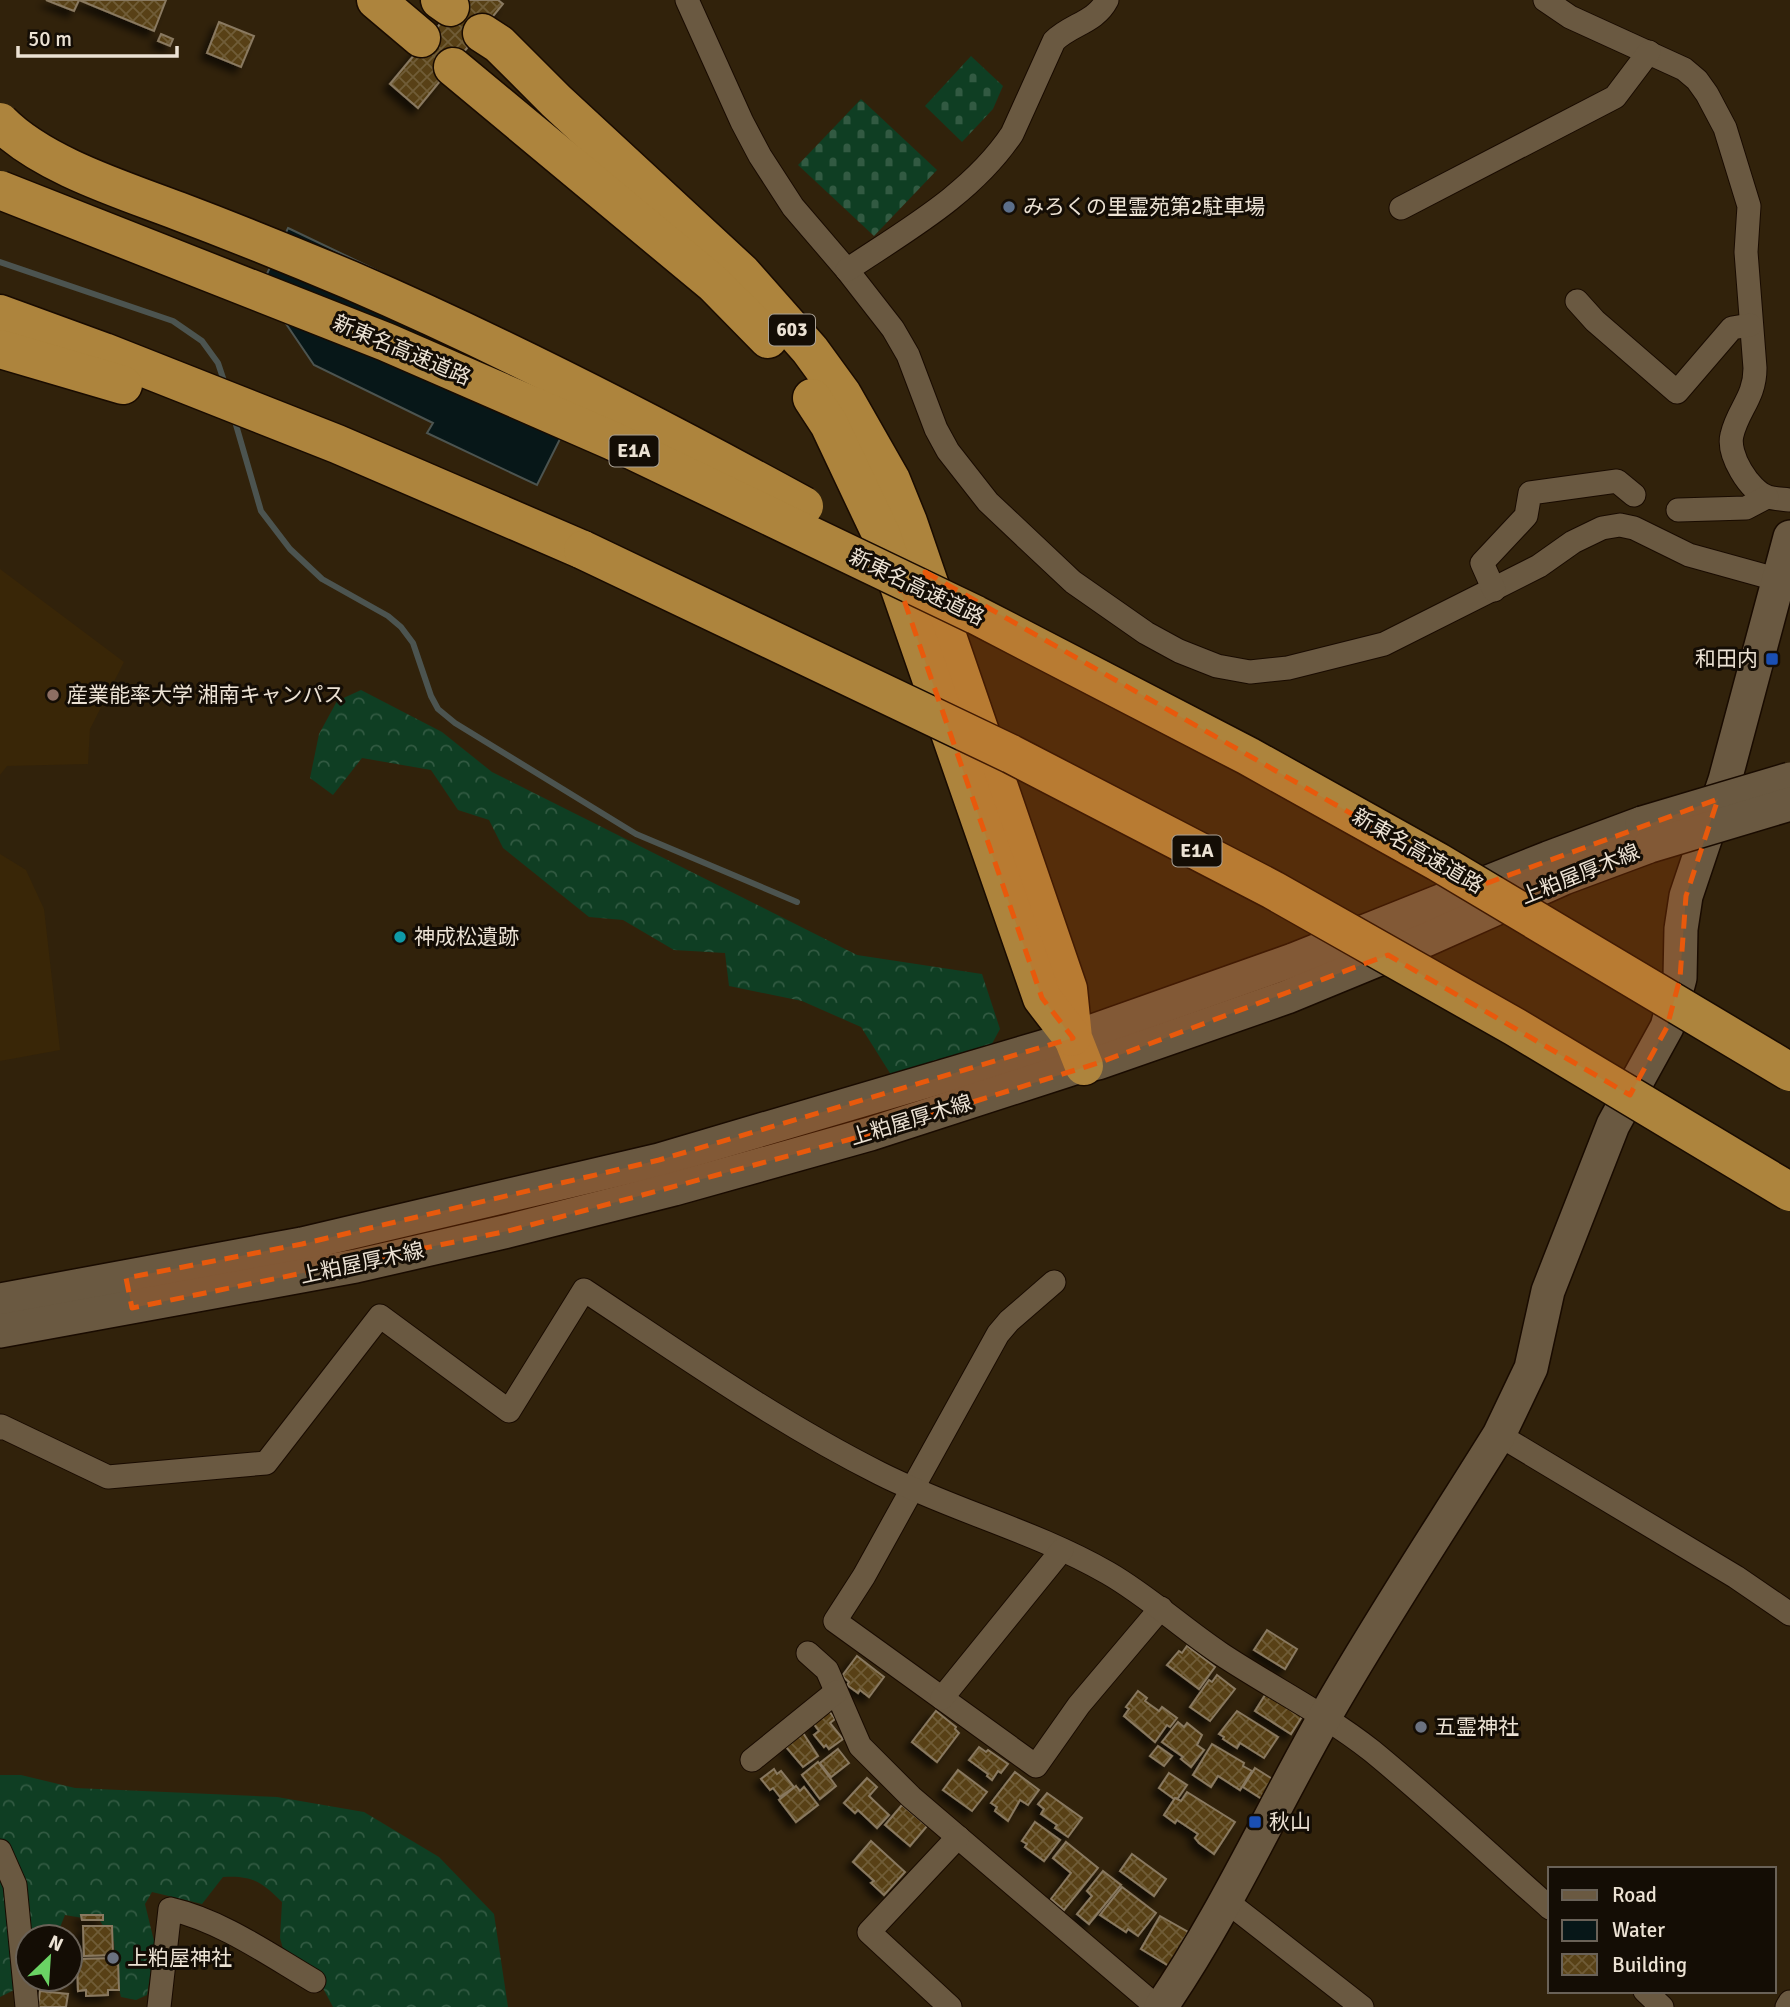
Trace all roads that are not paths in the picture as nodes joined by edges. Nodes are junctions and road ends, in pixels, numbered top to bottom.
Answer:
1 (376, 0) edge
2 (687, 0) edge
3 (1107, 0) edge
4 (1545, 0) edge
5 (482, 33) dead end
6 (421, 38) dead end
7 (1649, 52) junction
8 (453, 67) dead end
9 (0, 122) edge
10 (0, 190) edge
11 (1401, 208) dead end
12 (847, 270) junction
13 (1577, 300) dead end
14 (0, 314) edge
15 (1750, 325) junction
16 (0, 349) edge
17 (1634, 495) dead end
18 (1767, 497) junction
19 (1790, 500) edge
20 (1678, 510) dead end
21 (1790, 537) edge
22 (583, 550) junction
23 (1779, 580) junction
24 (1494, 590) junction
25 (928, 623) junction
26 (1248, 756) junction
27 (1790, 779) edge
28 (1790, 803) edge
29 (1646, 835) junction
30 (1079, 1052) junction
31 (1790, 1072) edge
32 (1790, 1192) edge
33 (1054, 1282) dead end
34 (129, 1293) junction
35 (0, 1300) edge
36 (0, 1331) edge
37 (0, 1428) edge
38 (1499, 1435) junction
39 (911, 1488) junction
40 (1062, 1550) junction
41 (1161, 1608) junction
42 (1790, 1614) edge
43 (808, 1653) dead end
44 (836, 1692) junction
45 (942, 1698) junction
46 (1324, 1718) junction
47 (752, 1760) dead end
48 (958, 1837) junction
49 (0, 1851) edge
50 (1225, 1900) junction
51 (1548, 1906) edge
52 (314, 1981) dead end
53 (1646, 1993) edge
54 (1790, 2002) edge
55 (27, 2007) edge
56 (159, 2007) edge
57 (950, 2007) edge
58 (1159, 2007) edge
59 (1362, 2007) edge
60 (1662, 2007) edge
61 (1787, 2007) edge

1 - 6 highway
2 - 12 street
3 - 12 street
4 - 7 street
5 - 25 highway, 603
7 - 11 street
7 - 15 street
8 - 25 highway, 603
9 - 26 highway, bridge
10 - 26 highway, 新東名高速道路 / E1A, bridge
12 - 24 street
13 - 15 street
14 - 22 highway, E1A
15 - 18 street
16 - 22 highway
17 - 24 street
18 - 19 street
18 - 20 street
21 - 23 main road
22 - 32 highway, E1A, bridge
23 - 24 street
23 - 38 main road
25 - 30 highway, 603
26 - 31 highway, 新東名高速道路 / E1A, bridge
27 - 29 main road, 上粕屋厚木線, bridge
28 - 29 main road, 上粕屋厚木線, bridge
29 - 30 main road, 上粕屋厚木線
30 - 34 main road, 上粕屋厚木線
33 - 39 street
34 - 35 main road, 上粕屋厚木線
34 - 36 main road, 上粕屋厚木線
37 - 39 street
38 - 42 street
38 - 46 main road
39 - 40 street
39 - 45 street
40 - 41 street
40 - 45 street
41 - 45 street
41 - 46 street
43 - 44 street
44 - 47 street
44 - 48 street
46 - 50 main road
46 - 51 street
48 - 57 street
48 - 58 street
49 - 55 street
50 - 58 main road
50 - 59 street
52 - 56 street
53 - 60 street
54 - 61 street

